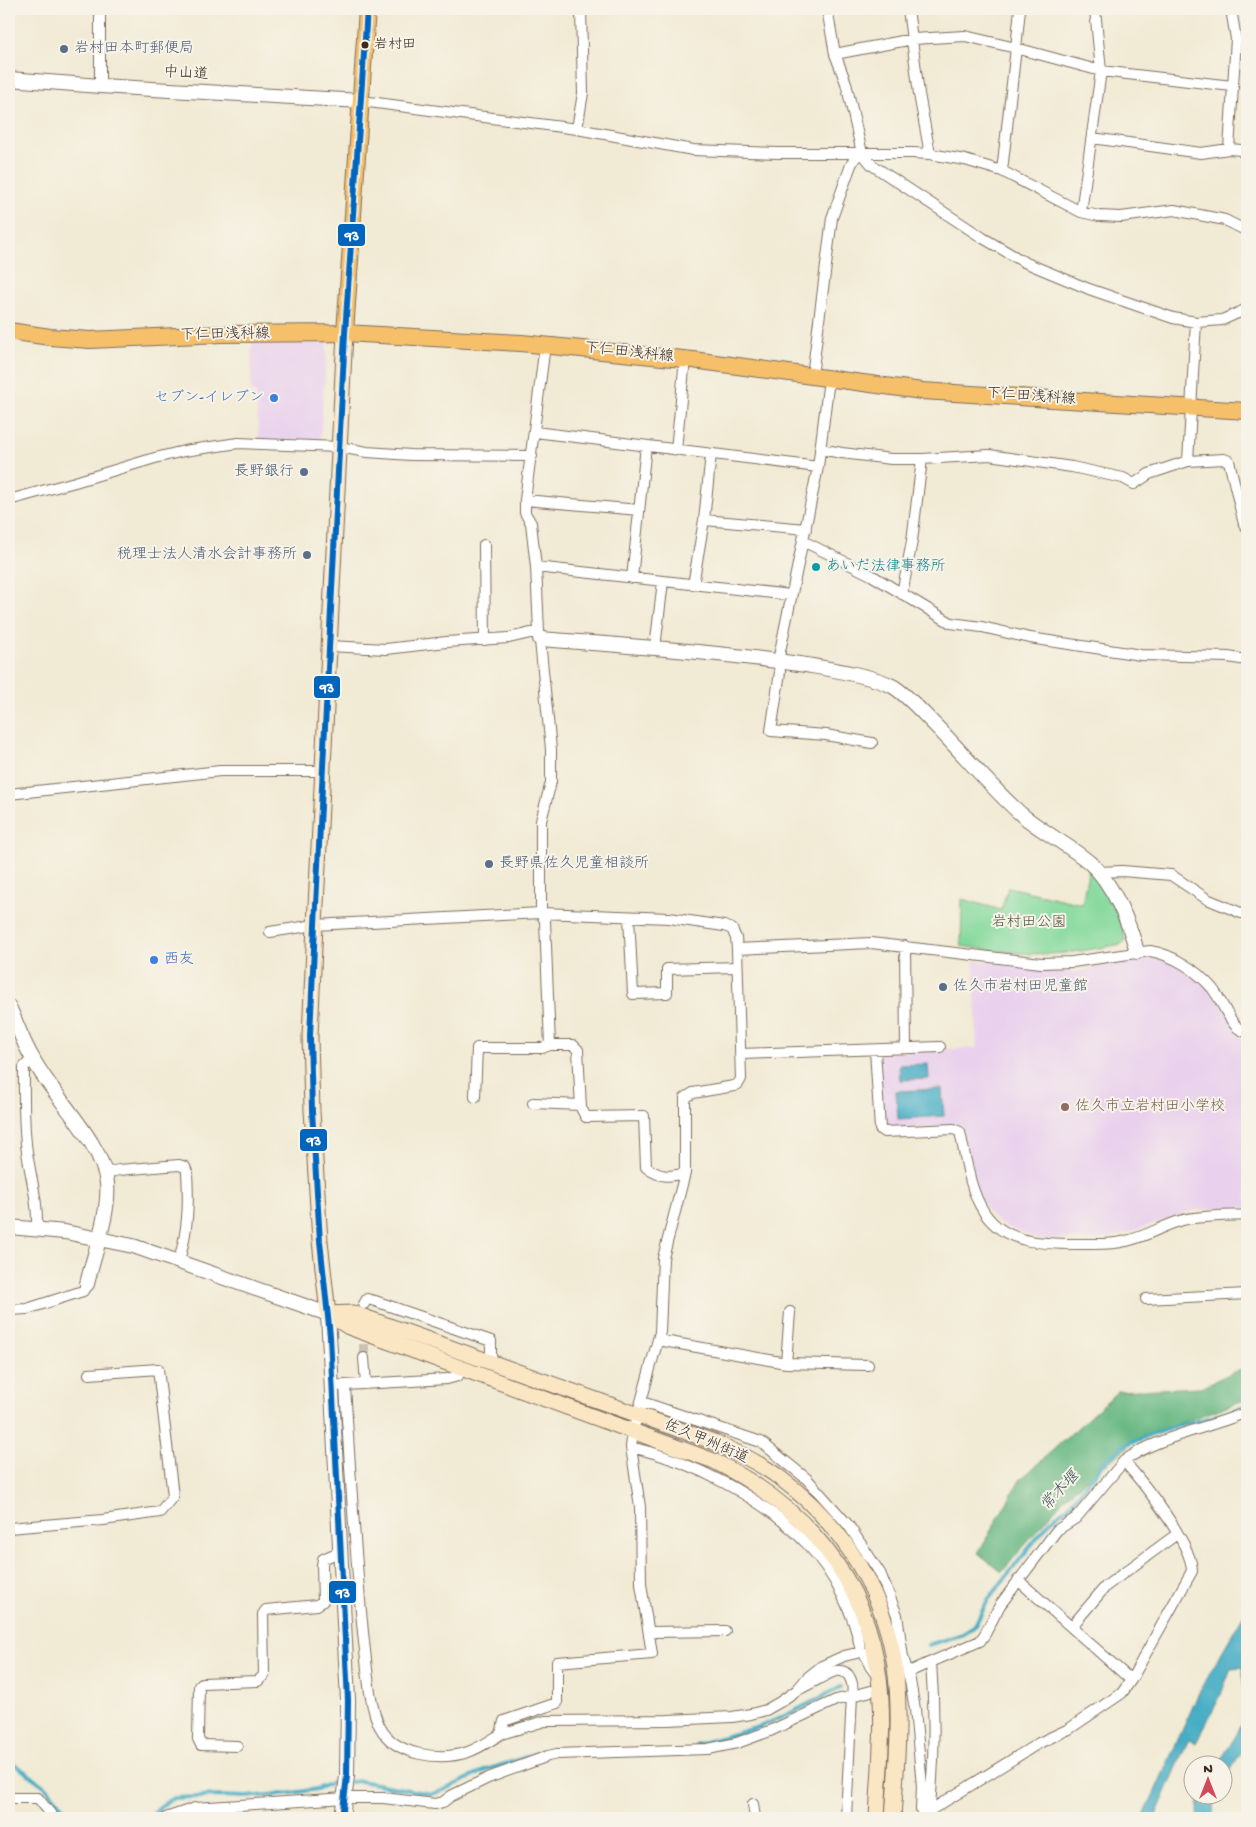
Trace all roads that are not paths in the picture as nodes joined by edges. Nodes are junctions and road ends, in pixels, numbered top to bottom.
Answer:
1 (100, 9) edge
2 (367, 9) edge
3 (581, 9) edge
4 (827, 9) edge
5 (908, 9) edge
6 (1020, 9) edge
7 (1095, 9) edge
8 (1231, 9) edge
9 (913, 39) junction
10 (1016, 48) junction
11 (835, 54) junction
12 (1102, 71) junction
13 (9, 79) edge
14 (100, 86) junction
15 (1232, 86) junction
16 (361, 101) junction
17 (578, 129) junction
18 (1092, 138) junction
19 (1229, 149) junction
20 (862, 153) junction
21 (930, 154) junction
22 (1247, 157) edge
23 (1002, 171) junction
24 (1081, 212) junction
25 (1246, 227) edge
26 (1247, 309) edge
27 (1196, 322) junction
28 (9, 331) edge
29 (345, 333) junction
30 (545, 345) junction
31 (685, 359) junction
32 (812, 376) junction
33 (829, 378) junction
34 (1191, 408) junction
35 (1247, 410) edge
36 (535, 432) junction
37 (646, 446) junction
38 (339, 447) junction
39 (820, 449) junction
40 (676, 450) junction
41 (712, 454) junction
42 (532, 456) junction
43 (922, 459) junction
44 (1188, 460) junction
45 (818, 467) junction
46 (9, 500) edge
47 (525, 500) junction
48 (639, 510) junction
49 (704, 520) junction
50 (1247, 528) edge
51 (806, 529) junction
52 (804, 541) junction
53 (484, 545) dead end
54 (536, 568) junction
55 (632, 578) junction
56 (663, 581) junction
57 (693, 585) junction
58 (902, 594) junction
59 (791, 595) junction
60 (540, 635) junction
61 (485, 640) junction
62 (329, 646) junction
63 (655, 648) junction
64 (1247, 660) edge
65 (778, 661) junction
66 (872, 742) dead end
67 (323, 771) junction
68 (9, 794) edge
69 (1099, 872) junction
70 (541, 913) junction
71 (1247, 913) edge
72 (629, 917) junction
73 (314, 925) junction
74 (270, 932) dead end
75 (905, 946) junction
76 (736, 949) junction
77 (1137, 952) junction
78 (737, 967) junction
79 (9, 1007) edge
80 (1247, 1032) edge
81 (550, 1045) junction
82 (940, 1047) dead end
83 (906, 1048) junction
84 (875, 1050) junction
85 (740, 1054) junction
86 (32, 1059) junction
87 (475, 1097) dead end
88 (533, 1103) dead end
89 (581, 1105) junction
90 (105, 1173) junction
91 (685, 1173) junction
92 (1247, 1215) edge
93 (9, 1227) edge
94 (37, 1229) junction
95 (98, 1238) junction
96 (179, 1261) junction
97 (87, 1284) joint
98 (1247, 1294) edge
99 (1146, 1299) dead end
100 (364, 1304) dead end
101 (9, 1310) edge
102 (790, 1312) dead end
103 (328, 1314) junction
104 (658, 1340) junction
105 (364, 1358) tunnel mouth
106 (491, 1361) junction
107 (786, 1363) junction
108 (868, 1365) dead end
109 (461, 1368) junction
110 (89, 1374) dead end
111 (366, 1384) junction
112 (339, 1386) junction
113 (640, 1408) junction
114 (1247, 1412) edge
115 (633, 1431) junction
116 (631, 1447) junction
117 (1124, 1461) junction
118 (9, 1528) edge
119 (1177, 1534) junction
120 (341, 1551) junction
121 (1018, 1580) junction
122 (1072, 1626) junction
123 (725, 1631) dead end
124 (649, 1632) junction
125 (861, 1652) junction
126 (898, 1658) junction
127 (931, 1662) junction
128 (911, 1670) dead end
129 (879, 1678) junction
130 (1131, 1680) junction
131 (797, 1690) junction
132 (871, 1691) dead end
133 (852, 1696) junction
134 (501, 1734) junction
135 (237, 1746) dead end
136 (346, 1796) junction
137 (9, 1798) edge
138 (753, 1804) dead end
139 (929, 1814) edge
140 (54, 1818) edge
141 (166, 1818) edge
142 (342, 1818) edge
143 (755, 1818) edge
144 (846, 1818) edge
145 (877, 1818) edge
146 (894, 1818) edge

1 - 14 street
2 - 16 main road
3 - 17 street
4 - 11 street
5 - 9 street
6 - 10 street
7 - 12 street
8 - 15 street
9 - 10 street
9 - 11 street
9 - 21 street
10 - 12 street
10 - 23 street
11 - 20 street
12 - 15 street
12 - 18 street
13 - 14 street, 中山道
14 - 16 street, 中山道
15 - 19 street
16 - 17 street
16 - 29 main road
17 - 20 street
18 - 19 street
18 - 24 street
19 - 22 street
20 - 21 street
20 - 27 street
20 - 32 street
21 - 23 street
23 - 24 street
24 - 25 street
26 - 27 street
27 - 34 street
28 - 29 main road, 下仁田浅科線
29 - 30 main road, 下仁田浅科線
29 - 38 main road
30 - 31 main road, 下仁田浅科線
30 - 36 street
31 - 32 main road, 下仁田浅科線
31 - 40 street
32 - 33 main road, 下仁田浅科線
33 - 34 main road, 下仁田浅科線
33 - 39 street
34 - 35 main road, 下仁田浅科線
34 - 44 street
36 - 37 street
36 - 42 street
37 - 40 street
37 - 48 street
38 - 42 street
38 - 46 street
38 - 62 main road
39 - 43 street
39 - 45 street
40 - 41 street
41 - 45 street
41 - 49 street
42 - 47 street
43 - 44 street
43 - 58 street
44 - 50 street
45 - 51 street
47 - 48 street
47 - 54 street
48 - 55 street
49 - 51 street
49 - 57 street
51 - 52 street
52 - 58 street
52 - 59 street
53 - 61 street
54 - 55 street
54 - 60 street
55 - 56 street
56 - 57 street
56 - 63 street
57 - 59 street
58 - 64 street
59 - 65 street
60 - 61 street
60 - 63 street
60 - 70 street
61 - 62 street
62 - 67 main road
63 - 65 street
65 - 66 street
65 - 69 street
67 - 68 street
67 - 73 main road
69 - 71 street
69 - 77 street
70 - 72 street
70 - 73 street
70 - 81 street
72 - 76 street
72 - 78 street
73 - 74 street
73 - 103 main road
75 - 76 street
75 - 77 street
75 - 83 street
76 - 78 street
77 - 80 street
78 - 85 street
79 - 86 street
81 - 87 street
81 - 89 street
82 - 83 street
83 - 84 street
84 - 85 street
84 - 92 street
85 - 91 street
86 - 90 street
86 - 94 street
88 - 89 street
89 - 91 street
90 - 95 street
90 - 96 street
91 - 104 street
93 - 94 street
94 - 95 street
95 - 96 street
95 - 97 street
96 - 103 street
97 - 101 street
98 - 99 street
100 - 106 street
102 - 107 street
103 - 106 main road, 佐久甲州街道
103 - 109 main road, 佐久甲州街道
103 - 112 street
104 - 107 street
104 - 113 street
105 - 111 street
106 - 113 main road, 佐久甲州街道
107 - 108 street
109 - 111 street
109 - 115 main road, 佐久甲州街道
110 - 118 street
111 - 112 street
112 - 120 street
112 - 134 street
113 - 115 street
113 - 126 main road, 佐久甲州街道
114 - 117 street
115 - 116 street
115 - 129 main road, 佐久甲州街道
116 - 124 street
116 - 125 street
117 - 119 street
117 - 121 street
119 - 122 street
119 - 130 street
120 - 135 street
120 - 136 street
121 - 122 street
121 - 127 street
122 - 130 street
123 - 124 street
124 - 134 street
125 - 129 street
125 - 131 street
126 - 139 street
126 - 146 main road, 佐久甲州街道
127 - 128 street
127 - 139 street
129 - 145 main road, 佐久甲州街道
130 - 139 street
131 - 133 street
131 - 134 street
132 - 133 street
133 - 136 street
133 - 144 street
136 - 141 street
136 - 142 street
137 - 140 street
138 - 143 street

